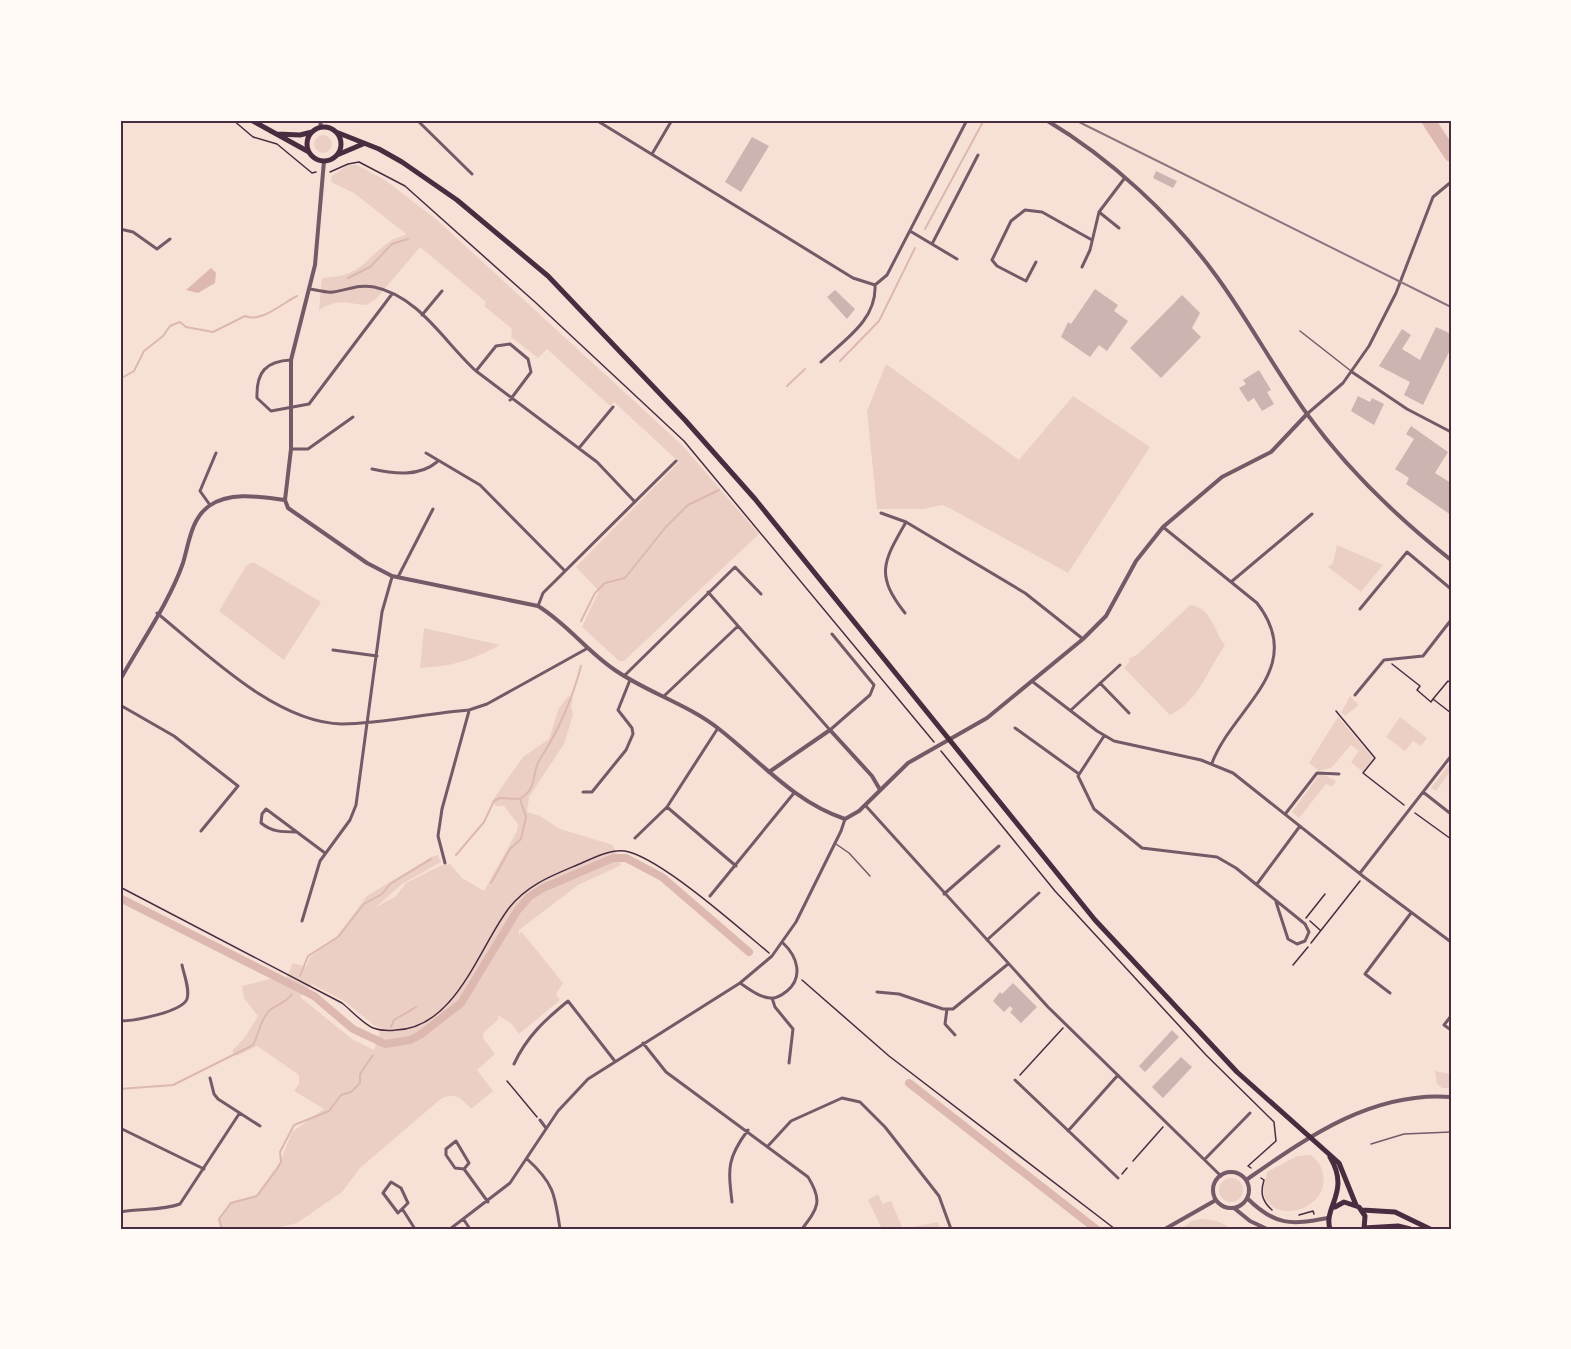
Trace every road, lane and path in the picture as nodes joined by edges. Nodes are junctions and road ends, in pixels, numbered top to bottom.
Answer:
1 (233, 120) edge
2 (251, 120) edge
3 (417, 120) edge
4 (596, 120) edge
5 (672, 120) edge
6 (967, 120) edge
7 (1046, 120) edge
8 (320, 123) edge
9 (312, 132) junction
10 (336, 132) junction
11 (276, 134) junction
12 (363, 144) junction
13 (309, 153) junction
14 (337, 155) junction
15 (652, 155) junction
16 (978, 155) dead end
17 (324, 161) junction
18 (324, 170) junction
19 (472, 174) dead end
20 (1124, 179) junction
21 (1451, 182) edge
22 (1099, 212) junction
23 (1119, 228) dead end
24 (120, 229) edge
25 (910, 231) junction
26 (170, 239) dead end
27 (1092, 240) junction
28 (932, 244) junction
29 (957, 259) dead end
30 (1036, 262) dead end
31 (1082, 267) dead end
32 (875, 285) junction
33 (310, 289) junction
34 (442, 291) dead end
35 (392, 294) junction
36 (421, 315) junction
37 (1300, 331) dead end
38 (291, 360) junction
39 (821, 362) dead end
40 (476, 371) junction
41 (1352, 372) junction
42 (510, 400) junction
43 (613, 407) dead end
44 (289, 409) junction
45 (1307, 414) junction
46 (353, 417) dead end
47 (1451, 432) edge
48 (579, 448) junction
49 (291, 449) junction
50 (216, 453) dead end
51 (426, 453) dead end
52 (676, 461) dead end
53 (437, 462) junction
54 (372, 469) dead end
55 (285, 500) junction
56 (634, 502) junction
57 (210, 505) junction
58 (433, 509) dead end
59 (881, 513) dead end
60 (1312, 514) dead end
61 (906, 522) junction
62 (1163, 528) junction
63 (1451, 560) edge
64 (566, 571) junction
65 (392, 576) junction
66 (398, 578) junction
67 (1231, 582) junction
68 (1451, 589) edge
69 (708, 592) junction
70 (761, 594) dead end
71 (538, 606) junction
72 (1360, 609) dead end
73 (157, 613) junction
74 (905, 613) dead end
75 (1451, 620) edge
76 (738, 626) junction
77 (832, 634) dead end
78 (1083, 639) junction
79 (588, 648) junction
80 (333, 650) dead end
81 (377, 656) junction
82 (1386, 659) junction
83 (1120, 665) dead end
84 (624, 676) junction
85 (120, 680) edge
86 (630, 680) junction
87 (1033, 682) junction
88 (1100, 683) junction
89 (1451, 683) edge
90 (1355, 695) dead end
91 (664, 696) junction
92 (1433, 699) junction
93 (120, 705) edge
94 (469, 710) junction
95 (1070, 711) junction
96 (1336, 711) dead end
97 (1129, 713) dead end
98 (1451, 713) edge
99 (368, 722) junction
100 (718, 728) junction
101 (1015, 728) dead end
102 (830, 730) junction
103 (1104, 736) junction
104 (1451, 756) edge
105 (1212, 763) junction
106 (769, 772) junction
107 (1079, 774) junction
108 (1340, 774) dead end
109 (879, 788) junction
110 (583, 792) dead end
111 (1423, 792) junction
112 (794, 794) junction
113 (865, 805) junction
114 (667, 807) junction
115 (1409, 809) junction
116 (1286, 814) junction
117 (1451, 814) edge
118 (845, 819) junction
119 (1300, 826) junction
120 (201, 831) dead end
121 (296, 832) junction
122 (635, 838) dead end
123 (1451, 839) edge
124 (835, 843) junction
125 (999, 846) dead end
126 (325, 853) junction
127 (445, 863) dead end
128 (736, 866) junction
129 (1359, 874) junction
130 (870, 876) dead end
131 (1364, 877) junction
132 (1256, 885) junction
133 (120, 887) edge
134 (1040, 893) dead end
135 (944, 894) junction
136 (1325, 894) dead end
137 (710, 896) dead end
138 (1276, 902) junction
139 (1411, 913) junction
140 (302, 921) dead end
141 (1321, 930) junction
142 (986, 940) junction
143 (1451, 941) edge
144 (783, 943) junction
145 (772, 956) junction
146 (1008, 964) junction
147 (182, 965) dead end
148 (1293, 965) dead end
149 (797, 975) junction
150 (740, 983) junction
151 (877, 992) dead end
152 (1390, 993) dead end
153 (772, 998) junction
154 (947, 1010) junction
155 (1451, 1016) edge
156 (120, 1021) edge
157 (1066, 1025) junction
158 (1451, 1030) edge
159 (955, 1035) dead end
160 (643, 1043) junction
161 (614, 1060) junction
162 (789, 1063) dead end
163 (514, 1064) dead end
164 (1118, 1075) junction
165 (210, 1078) dead end
166 (1015, 1080) joint
167 (507, 1081) dead end
168 (1451, 1097) edge
169 (1250, 1113) dead end
170 (239, 1114) junction
171 (540, 1120) joint
172 (1168, 1122) junction
173 (260, 1126) dead end
174 (120, 1128) edge
175 (547, 1128) junction
176 (748, 1130) junction
177 (1068, 1131) junction
178 (1451, 1132) edge
179 (1371, 1144) dead end
180 (768, 1146) junction
181 (1325, 1149) junction
182 (1206, 1158) junction
183 (527, 1159) junction
184 (1133, 1161) dead end
185 (1127, 1168) dead end
186 (204, 1169) junction
187 (464, 1169) junction
188 (1256, 1173) junction
189 (1221, 1176) junction
190 (1118, 1178) joint
191 (1246, 1179) junction
192 (1247, 1198) junction
193 (1216, 1200) junction
194 (488, 1202) junction
195 (732, 1202) dead end
196 (1356, 1205) junction
197 (1234, 1208) junction
198 (1334, 1208) junction
199 (403, 1210) junction
200 (1362, 1210) junction
201 (120, 1212) edge
202 (1276, 1212) dead end
203 (1298, 1216) dead end
204 (1328, 1218) junction
205 (464, 1220) junction
206 (1316, 1220) junction
207 (415, 1229) edge
208 (450, 1229) edge
209 (470, 1229) edge
210 (560, 1229) edge
211 (803, 1229) edge
212 (951, 1229) edge
213 (1115, 1229) edge
214 (1165, 1229) edge
215 (1267, 1229) edge
216 (1330, 1229) edge
217 (1364, 1229) edge
218 (1410, 1229) edge
219 (1430, 1229) edge

1 - 18 path
2 - 11 main road
3 - 19 street
4 - 15 street
5 - 15 street
6 - 25 street
7 - 20 street
8 - 9 main road
8 - 10 main road
9 - 11 main road
9 - 13 main road
10 - 12 main road
10 - 14 main road
11 - 13 main road
12 - 14 main road
12 - 181 main road
13 - 17 main road
14 - 17 main road
15 - 32 street
16 - 28 street
17 - 18 street
18 - 33 street
18 - 188 path
20 - 22 street
20 - 45 street
21 - 41 street
22 - 23 street
22 - 27 street
24 - 26 street
25 - 28 street
25 - 32 street
27 - 30 street
27 - 31 street
28 - 29 street
32 - 39 street
33 - 35 street
33 - 38 street
34 - 36 street
35 - 36 street
35 - 44 street
36 - 40 street
37 - 41 lane
38 - 44 street
38 - 44 street
40 - 42 street
40 - 42 street
41 - 45 street
41 - 47 street
42 - 48 street
43 - 48 street
44 - 49 street
45 - 62 street
45 - 63 street
46 - 49 street
48 - 56 street
49 - 55 street
50 - 57 street
51 - 53 street
52 - 56 street
53 - 54 street
53 - 64 street
55 - 57 street
55 - 65 street
56 - 64 street
57 - 73 street
58 - 66 street
59 - 61 street
60 - 67 street
61 - 74 street
61 - 78 street
62 - 67 street
62 - 78 street
64 - 71 street
65 - 66 street
65 - 81 street
66 - 71 street
67 - 105 street
68 - 72 street
69 - 70 street
69 - 76 street
69 - 84 street
71 - 79 street
73 - 85 street
73 - 99 street
75 - 82 street
76 - 91 street
76 - 102 street
77 - 102 street
78 - 87 street
79 - 84 street
79 - 94 street
80 - 81 street
81 - 99 street
82 - 90 street
82 - 92 path
83 - 88 street
84 - 86 street
86 - 91 street
86 - 110 street
87 - 95 street
87 - 109 street
88 - 95 street
88 - 97 street
89 - 92 path
91 - 100 street
92 - 98 path
93 - 120 street
94 - 99 street
94 - 127 street
95 - 103 street
96 - 115 path
99 - 126 street
100 - 106 street
100 - 114 street
101 - 107 street
102 - 106 street
102 - 109 street
103 - 105 street
103 - 107 street
104 - 111 street
105 - 116 street
106 - 112 street
107 - 132 street
108 - 116 street
109 - 113 street
111 - 115 street
111 - 117 street
112 - 118 street
112 - 128 street
113 - 118 street
113 - 135 street
114 - 122 street
114 - 128 street
115 - 123 path
115 - 129 street
116 - 119 street
118 - 124 street
119 - 129 street
119 - 132 street
121 - 121 street
121 - 126 street
124 - 130 lane
124 - 144 street
125 - 135 street
126 - 140 street
128 - 137 street
129 - 131 street
131 - 139 street
131 - 141 path
132 - 138 street
133 - 145 path
134 - 142 street
135 - 142 street
136 - 141 path
138 - 138 street
139 - 143 street
139 - 152 street
141 - 148 path
142 - 146 street
144 - 145 street
144 - 149 street
145 - 150 street
146 - 154 street
146 - 157 street
147 - 156 street
149 - 153 street
149 - 213 path
150 - 153 street
150 - 160 street
151 - 154 street
153 - 162 street
154 - 159 street
155 - 158 street
157 - 164 street
157 - 166 path
160 - 161 street
160 - 176 street
161 - 163 street
161 - 175 street
164 - 172 street
164 - 177 street
165 - 170 street
166 - 177 street
167 - 171 path
168 - 188 street
169 - 182 street
170 - 173 street
170 - 186 street
171 - 175 street
172 - 182 street
172 - 184 path
174 - 186 street
175 - 183 street
176 - 180 street
176 - 195 street
177 - 190 street
178 - 179 lane
180 - 211 street
180 - 212 street
181 - 196 main road
181 - 198 main road
182 - 189 street
183 - 194 street
183 - 210 street
185 - 190 path
186 - 201 street
187 - 187 street
187 - 194 street
188 - 191 street
188 - 202 path
189 - 191 street
189 - 193 street
191 - 192 street
192 - 197 street
192 - 206 street
193 - 197 street
193 - 214 street
194 - 205 street
196 - 198 main road
196 - 200 main road
197 - 215 street
198 - 204 main road
199 - 199 street
199 - 207 street
200 - 217 main road
200 - 219 main road
203 - 206 path
204 - 206 street
204 - 216 main road
205 - 208 street
205 - 209 street
217 - 218 main road

